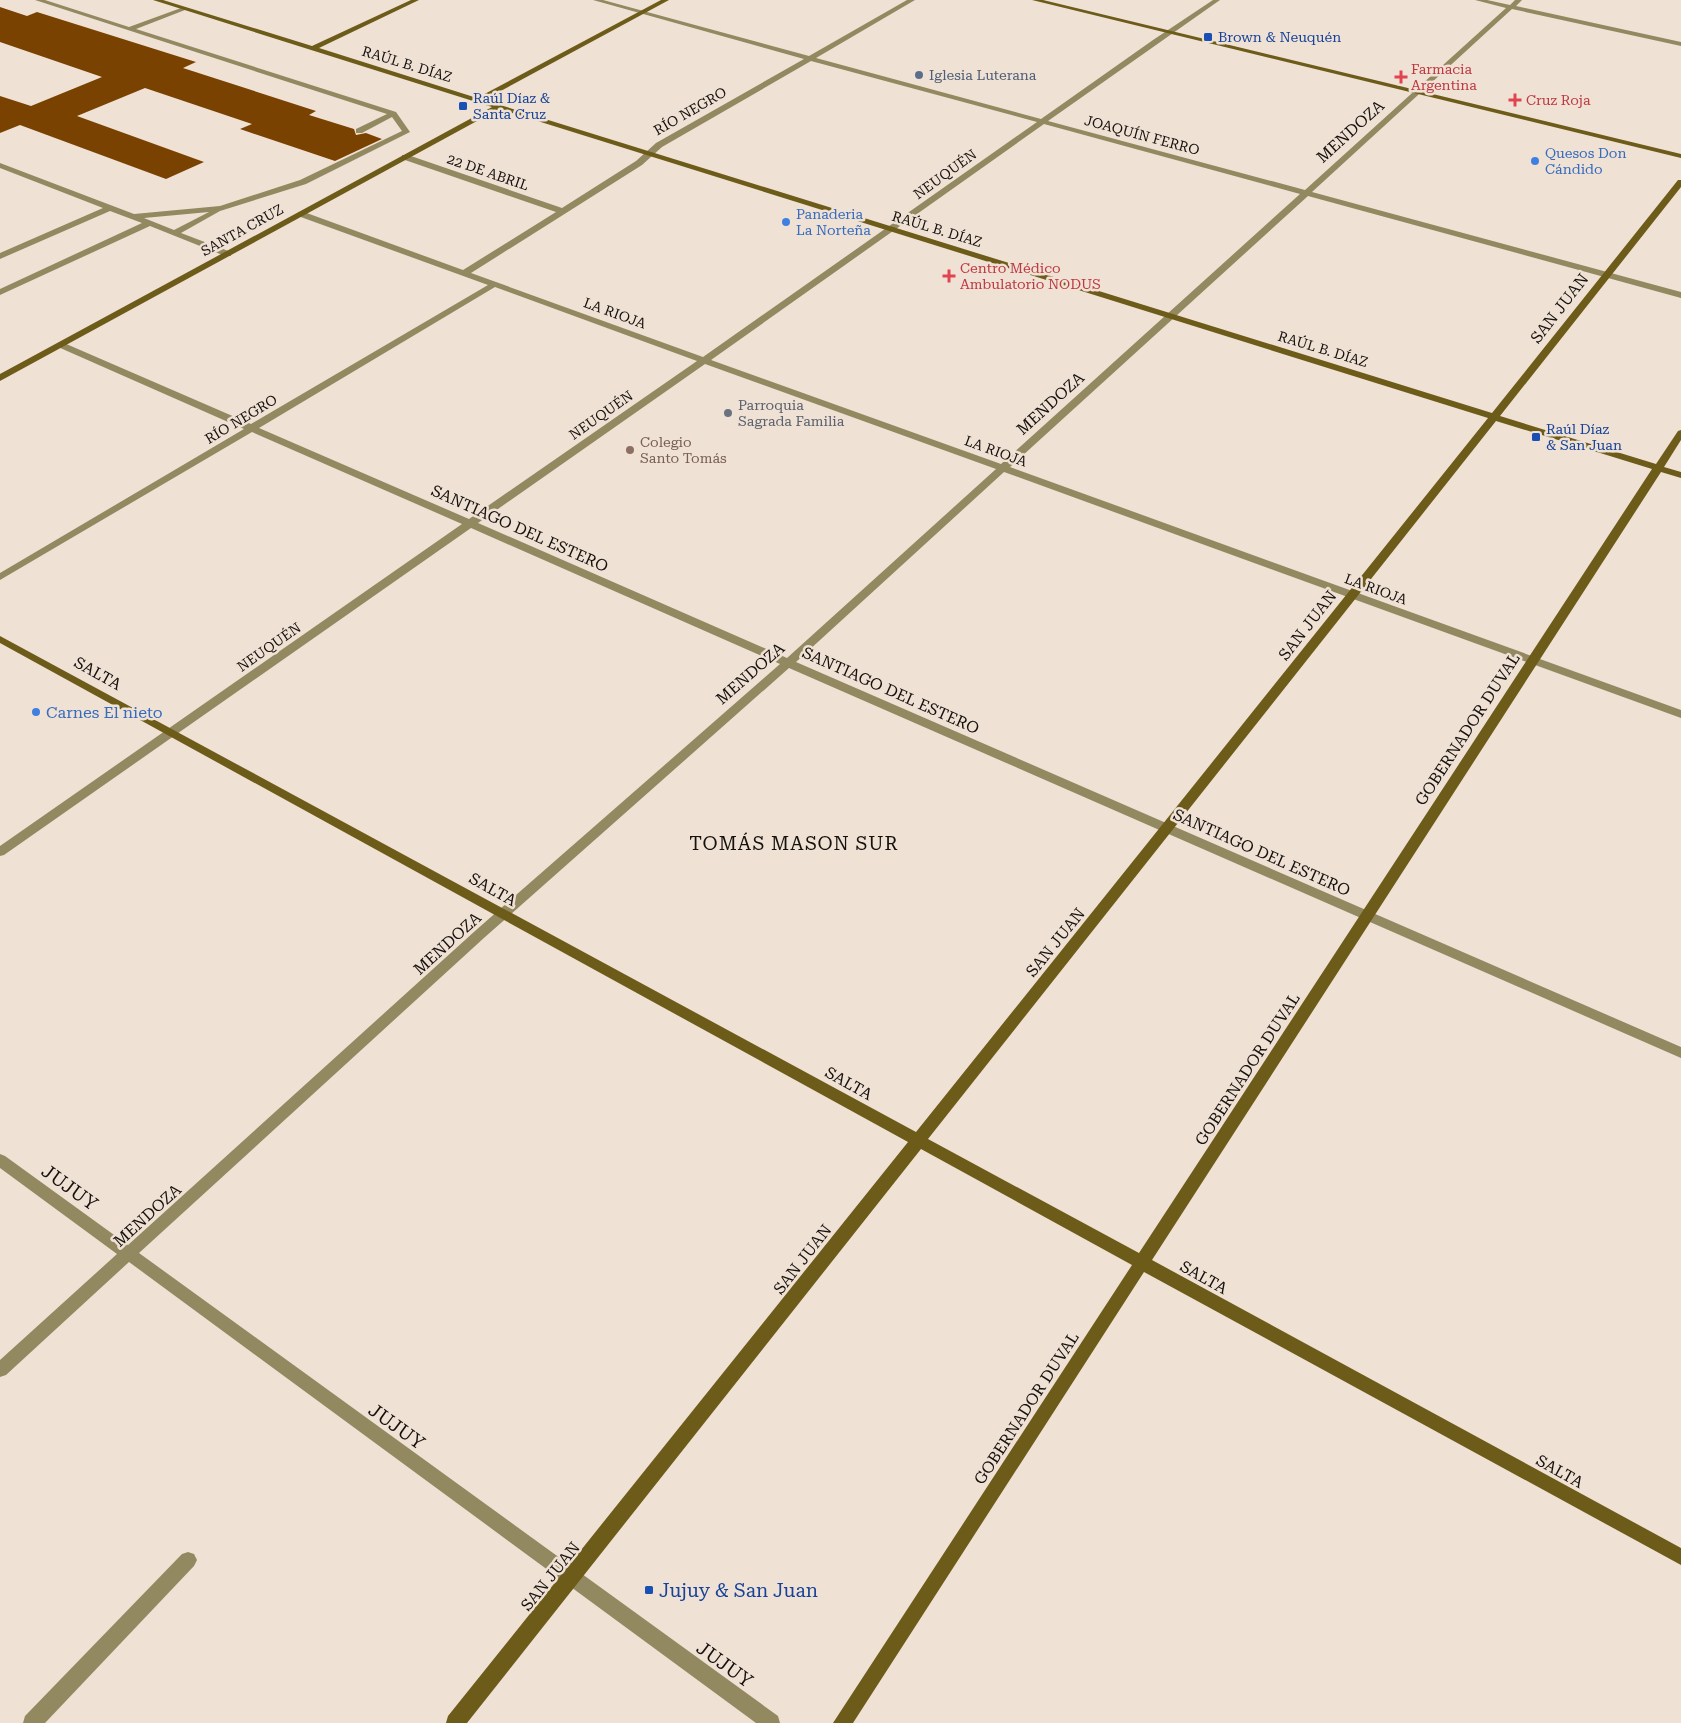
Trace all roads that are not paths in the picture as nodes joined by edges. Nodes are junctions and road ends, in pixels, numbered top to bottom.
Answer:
1 (38, 0) edge
2 (56, 0) edge
3 (156, 0) edge
4 (416, 0) edge
5 (596, 0) edge
6 (666, 0) edge
7 (912, 0) edge
8 (1035, 0) edge
9 (1217, 0) edge
10 (1478, 0) edge
11 (47, 3) junction
12 (1515, 4) edge
13 (183, 9) junction
14 (643, 13) junction
15 (130, 29) junction
16 (1169, 32) junction
17 (1681, 44) edge
18 (312, 49) junction
19 (810, 58) junction
20 (1417, 92) junction
21 (478, 100) junction
22 (498, 107) junction
23 (393, 114) junction
24 (1042, 121) junction
25 (359, 131) dead end
26 (649, 154) junction
27 (1681, 156) edge
28 (405, 157) junction
29 (0, 165) edge
30 (1681, 182) edge
31 (1306, 193) junction
32 (110, 208) junction
33 (221, 208) junction
34 (562, 211) junction
35 (301, 214) junction
36 (133, 217) junction
37 (150, 224) junction
38 (891, 229) junction
39 (174, 233) junction
40 (228, 254) junction
41 (0, 256) edge
42 (464, 273) junction
43 (1607, 275) junction
44 (495, 284) junction
45 (0, 292) edge
46 (1681, 295) edge
47 (1170, 316) junction
48 (61, 345) junction
49 (704, 360) junction
50 (0, 378) edge
51 (1494, 417) junction
52 (252, 428) junction
53 (1681, 433) edge
54 (1002, 468) junction
55 (1658, 468) junction
56 (1681, 475) edge
57 (470, 524) junction
58 (0, 577) edge
59 (1353, 595) junction
60 (0, 639) edge
61 (1533, 660) junction
62 (787, 662) junction
63 (1681, 714) edge
64 (171, 733) junction
65 (1167, 828) junction
66 (0, 852) edge
67 (504, 914) junction
68 (1367, 916) junction
69 (1681, 1053) edge
70 (918, 1141) junction
71 (0, 1160) edge
72 (128, 1254) junction
73 (1141, 1262) junction
74 (0, 1370) edge
75 (1681, 1557) edge
76 (188, 1560) dead end
77 (571, 1577) junction
78 (32, 1723) edge
79 (455, 1723) edge
80 (772, 1723) edge
81 (842, 1723) edge

1 - 11 street
2 - 11 street
3 - 13 street, RAÚL B. DÍAZ
4 - 18 street
5 - 14 street, JOAQUÍN FERRO
6 - 14 street
7 - 19 street, RÍO NEGRO
8 - 16 street
9 - 16 street, NEUQUÉN
10 - 12 street
11 - 15 street
12 - 17 street
12 - 20 street, MENDOZA
13 - 15 street
13 - 18 street, RAÚL B. DÍAZ
14 - 19 street, JOAQUÍN FERRO
14 - 21 street
15 - 23 street
16 - 20 street
16 - 24 street, NEUQUÉN
18 - 21 street, RAÚL B. DÍAZ
19 - 24 street, JOAQUÍN FERRO
19 - 26 street, RÍO NEGRO
20 - 27 street
20 - 31 street, MENDOZA
21 - 22 street, RAÚL B. DÍAZ
22 - 26 street, RAÚL B. DÍAZ
22 - 28 street, SANTA CRUZ
23 - 25 street
23 - 33 street
24 - 31 street, JOAQUÍN FERRO
24 - 38 street, NEUQUÉN
26 - 34 street, RÍO NEGRO
26 - 38 street, RAÚL B. DÍAZ
28 - 34 street, 22 DE ABRIL
28 - 35 street, SANTA CRUZ
29 - 32 street
30 - 43 street, SAN JUAN
31 - 43 street, JOAQUÍN FERRO
31 - 47 street, MENDOZA
32 - 36 street
32 - 41 street
33 - 36 street
33 - 39 street
34 - 42 street, RÍO NEGRO
35 - 40 street, SANTA CRUZ
35 - 42 street, LA RIOJA
36 - 37 street
37 - 39 street
37 - 45 street
38 - 47 street, RAÚL B. DÍAZ
38 - 49 street, NEUQUÉN
39 - 40 street
40 - 48 street, SANTA CRUZ
42 - 44 street, LA RIOJA
43 - 46 street, JOAQUÍN FERRO
43 - 51 street, SAN JUAN
44 - 49 street, LA RIOJA
44 - 52 street, RÍO NEGRO
47 - 51 street, RAÚL B. DÍAZ
47 - 54 street, MENDOZA
48 - 50 street, SANTA CRUZ
48 - 52 street, SANTIAGO DEL ESTERO
49 - 54 street, LA RIOJA
49 - 57 street, NEUQUÉN
51 - 55 street, RAÚL B. DÍAZ
51 - 59 street, SAN JUAN
52 - 57 street, SANTIAGO DEL ESTERO
52 - 58 street, RÍO NEGRO
53 - 55 street, GOBERNADOR DUVAL
54 - 59 street, LA RIOJA
54 - 62 street, MENDOZA
55 - 56 street, RAÚL B. DÍAZ
55 - 61 street, GOBERNADOR DUVAL
57 - 62 street, SANTIAGO DEL ESTERO
57 - 64 street, NEUQUÉN
59 - 61 street, LA RIOJA
59 - 65 street, SAN JUAN
60 - 64 street, SALTA
61 - 63 street, LA RIOJA
61 - 68 street, GOBERNADOR DUVAL
62 - 65 street, SANTIAGO DEL ESTERO
62 - 67 street, MENDOZA
64 - 66 street, NEUQUÉN
64 - 67 street, SALTA
65 - 68 street, SANTIAGO DEL ESTERO
65 - 70 street, SAN JUAN
67 - 70 street, SALTA
67 - 72 street, MENDOZA
68 - 69 street, SANTIAGO DEL ESTERO
68 - 73 street, GOBERNADOR DUVAL
70 - 73 street, SALTA
70 - 77 street, SAN JUAN
71 - 72 street, JUJUY
72 - 74 street, MENDOZA
72 - 77 street, JUJUY
73 - 75 street, SALTA
73 - 81 street, GOBERNADOR DUVAL
76 - 78 street
77 - 79 street, SAN JUAN
77 - 80 street, JUJUY

